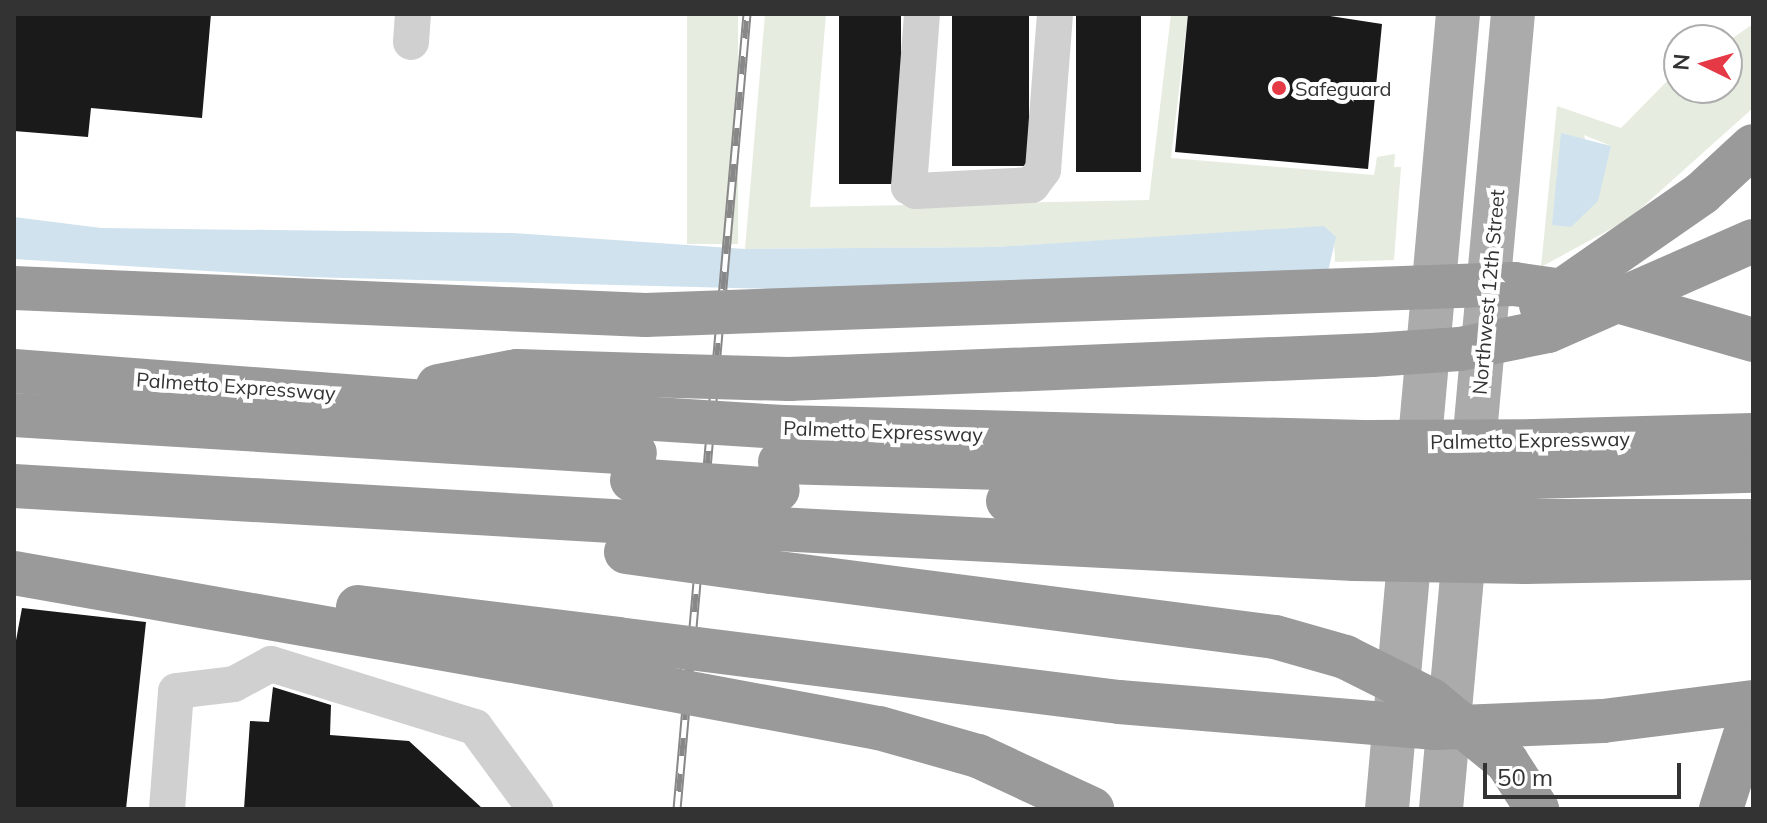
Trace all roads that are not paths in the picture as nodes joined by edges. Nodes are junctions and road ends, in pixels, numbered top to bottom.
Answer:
1 (922, 14) edge
2 (1055, 14) edge
3 (1458, 14) edge
4 (1513, 14) edge
5 (1753, 146) edge
6 (1753, 241) edge
7 (14, 288) edge
8 (1542, 320) junction
9 (1753, 340) edge
10 (14, 371) edge
11 (384, 397) junction
12 (14, 415) edge
13 (1753, 435) edge
14 (14, 443) edge
15 (1534, 459) junction
16 (1753, 471) edge
17 (779, 477) junction
18 (632, 485) junction
19 (14, 486) edge
20 (1358, 499) junction
21 (1753, 521) edge
22 (1526, 542) junction
23 (1753, 558) edge
24 (14, 573) edge
25 (616, 659) junction
26 (1753, 702) edge
27 (1753, 710) edge
28 (167, 809) edge
29 (535, 809) edge
30 (1092, 809) edge
31 (1387, 809) edge
32 (1441, 809) edge
33 (1537, 809) edge
34 (1721, 809) edge

1 - 2 lane
3 - 31 main road
4 - 32 main road, Northwest 12th Street
5 - 8 highway
6 - 8 highway
7 - 9 highway, bridge
8 - 11 highway, bridge
10 - 11 highway, Palmetto Expressway
11 - 18 highway, Palmetto Expressway
12 - 18 highway
13 - 15 highway, Palmetto Expressway
14 - 18 highway
15 - 16 highway
15 - 20 highway, Palmetto Expressway, bridge
17 - 18 highway, Palmetto Expressway, bridge
17 - 18 highway, bridge
17 - 20 highway, Palmetto Expressway
17 - 20 highway, Palmetto Expressway
18 - 19 highway
18 - 33 highway, bridge
20 - 22 highway, Palmetto Expressway, bridge
21 - 22 highway
22 - 23 highway, Palmetto Expressway
24 - 25 highway
25 - 26 highway, bridge
25 - 30 highway, bridge
27 - 34 highway
28 - 29 lane

